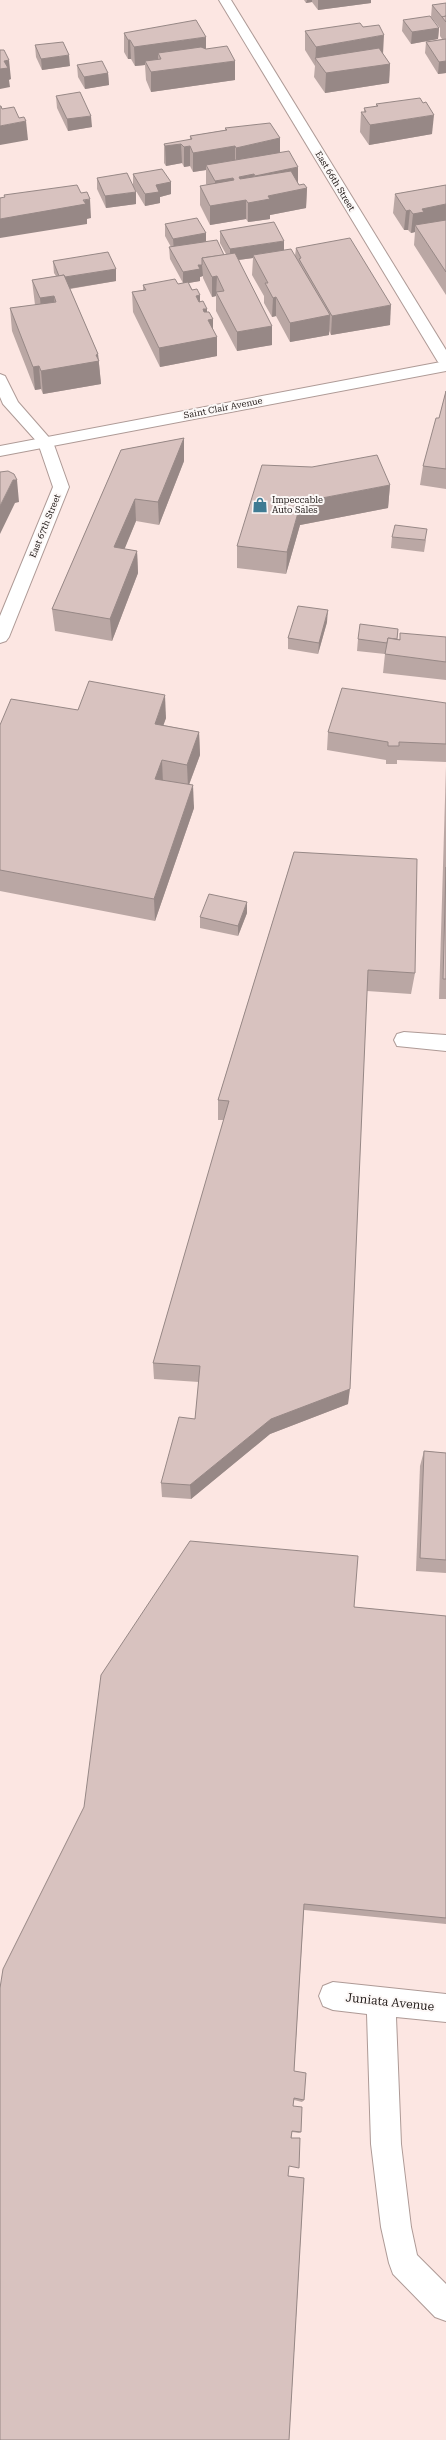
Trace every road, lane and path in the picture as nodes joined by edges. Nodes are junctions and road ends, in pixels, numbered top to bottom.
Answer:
1 (225, 0) edge
2 (446, 362) edge
3 (446, 366) edge
4 (0, 379) edge
5 (44, 442) junction
6 (0, 450) edge
7 (0, 637) edge
8 (404, 1040) dead end
9 (446, 1043) edge
10 (333, 1996) dead end
11 (382, 2001) junction
12 (446, 2008) edge
13 (446, 2306) edge

1 - 2 street, East 66th Street
3 - 5 street, Saint Clair Avenue
4 - 5 street, East 67th Street
5 - 6 street, Saint Clair Avenue
5 - 7 street, East 67th Street
8 - 9 street
10 - 11 street, Juniata Avenue
11 - 12 street, Juniata Avenue
11 - 13 street

